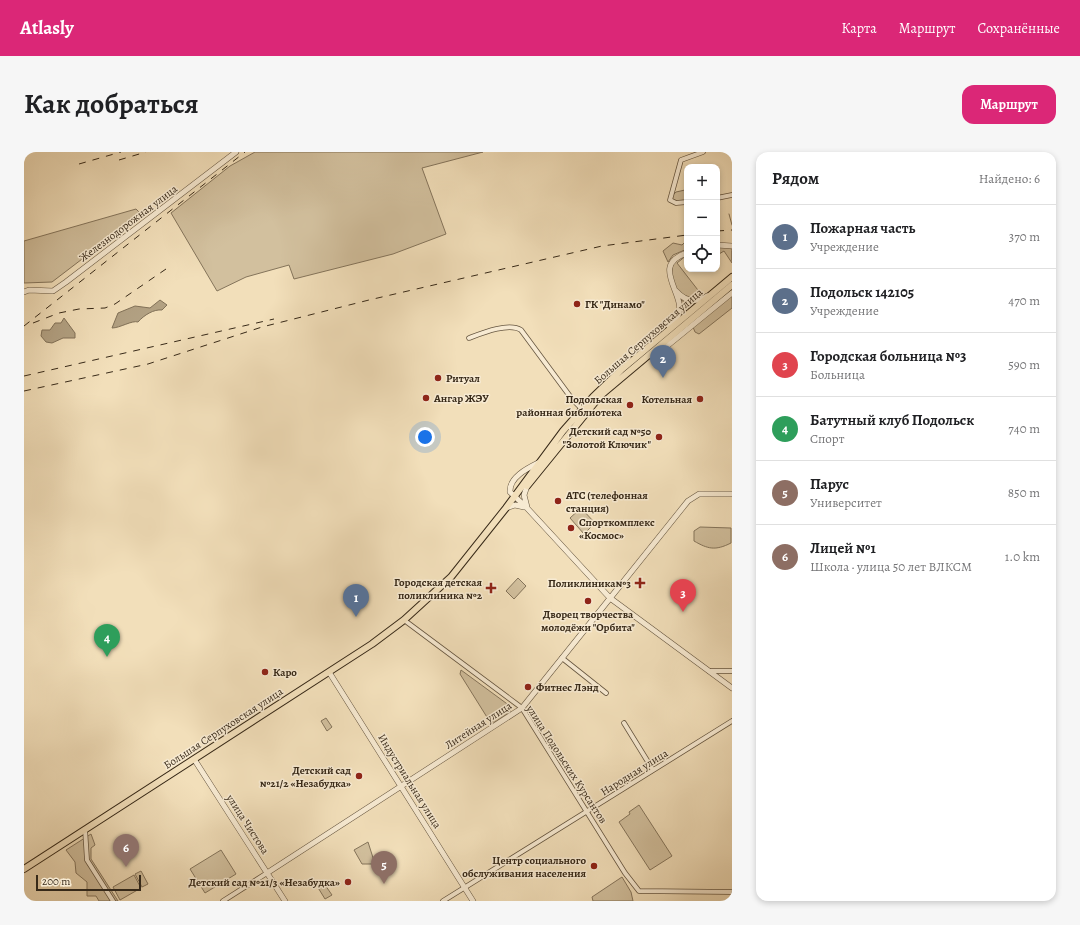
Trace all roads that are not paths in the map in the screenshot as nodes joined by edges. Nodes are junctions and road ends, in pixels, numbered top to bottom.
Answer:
1 (236, 152) edge
2 (703, 152) edge
3 (732, 195) edge
4 (720, 197) edge
5 (684, 202) edge
6 (720, 245) edge
7 (732, 246) edge
8 (684, 254) edge
9 (732, 277) edge
10 (732, 285) edge
11 (674, 288) junction
12 (721, 291) junction
13 (24, 292) edge
14 (732, 293) edge
15 (469, 338) dead end
16 (657, 340) junction
17 (632, 368) junction
18 (582, 409) junction
19 (527, 486) junction
20 (732, 494) edge
21 (515, 497) junction
22 (506, 508) junction
23 (527, 508) junction
24 (610, 598) junction
25 (404, 620) junction
26 (562, 658) junction
27 (709, 671) junction
28 (732, 671) edge
29 (329, 672) junction
30 (732, 688) edge
31 (606, 693) dead end
32 (522, 708) junction
33 (732, 721) edge
34 (624, 723) dead end
35 (194, 759) junction
36 (653, 770) junction
37 (401, 786) junction
38 (588, 811) junction
39 (85, 830) junction
40 (24, 869) edge
41 (267, 873) junction
42 (465, 887) junction
43 (732, 892) edge
44 (113, 901) edge
45 (223, 901) edge
46 (285, 901) edge
47 (443, 901) edge
48 (473, 901) edge

1 - 13 street, Железнодорожная улица
2 - 5 street
3 - 4 street
6 - 7 street
8 - 11 street
9 - 12 main road, Большая Серпуховская улица
10 - 12 main road, Большая Серпуховская улица
11 - 12 street
11 - 16 street
12 - 16 main road, Большая Серпуховская улица
12 - 17 main road, Большая Серпуховская улица
14 - 17 street
15 - 18 street
16 - 18 main road, Большая Серпуховская улица
17 - 19 main road, Большая Серпуховская улица
18 - 21 main road, Большая Серпуховская улица
19 - 21 main road, Большая Серпуховская улица
19 - 23 street
20 - 24 street, Литейная улица
21 - 22 main road, Большая Серпуховская улица
21 - 23 street
22 - 23 street
22 - 25 main road, Большая Серпуховская улица
23 - 24 street
24 - 26 street, Литейная улица
24 - 27 street
25 - 29 main road, Большая Серпуховская улица
25 - 32 street, улица Подольских Курсантов
26 - 31 street
26 - 32 street, Литейная улица
27 - 28 street
27 - 30 street
29 - 35 main road, Большая Серпуховская улица
29 - 37 street, Индустриальная улица
32 - 37 street, Литейная улица
32 - 38 street, улица Подольских Курсантов
33 - 36 street, Народная улица
34 - 36 street
35 - 39 main road, Большая Серпуховская улица
35 - 41 street, улица Чистова
36 - 38 street, Народная улица
37 - 41 street, Литейная улица
37 - 42 street, Индустриальная улица
38 - 42 street, Народная улица
38 - 43 street, улица Подольских Курсантов
39 - 40 main road, Большая Серпуховская улица
39 - 44 street
41 - 45 street, Литейная улица
41 - 46 street, улица Чистова
42 - 47 street, Народная улица
42 - 48 street, Индустриальная улица

